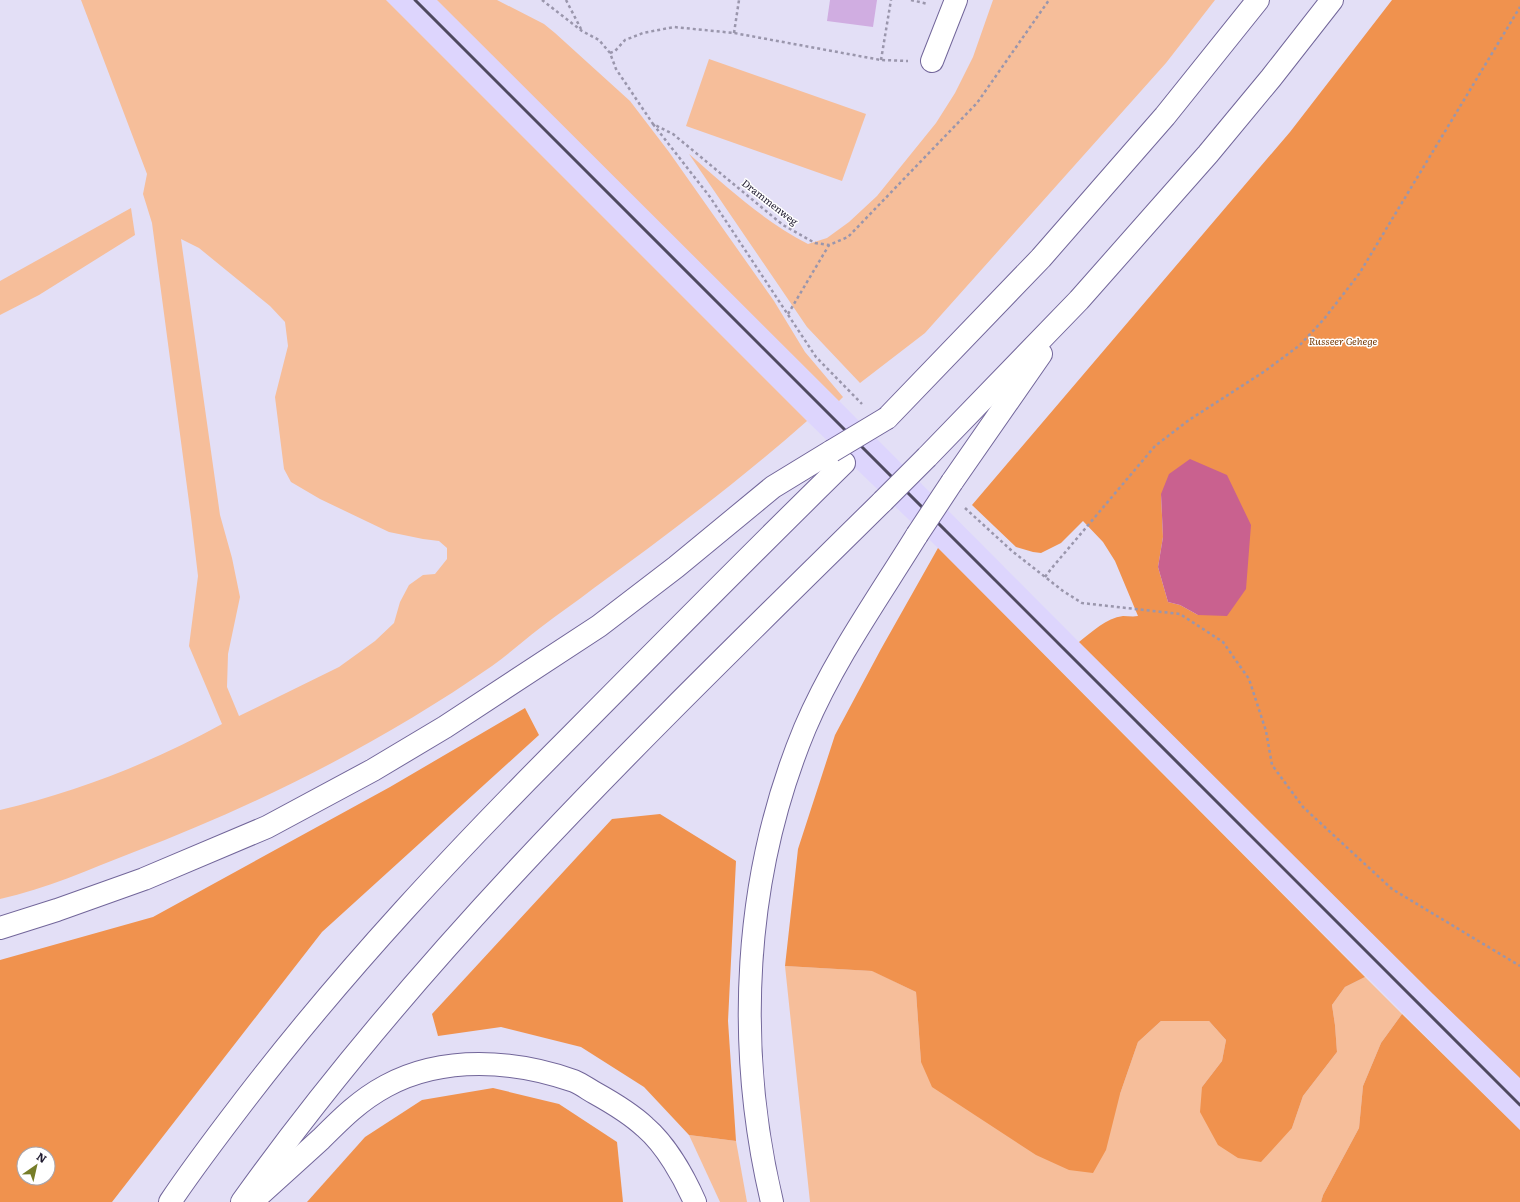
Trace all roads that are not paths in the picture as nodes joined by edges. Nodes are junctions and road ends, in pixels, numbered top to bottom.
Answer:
1 (956, 0) edge
2 (1258, 0) edge
3 (1332, 0) edge
4 (932, 61) road end
5 (1079, 300) junction
6 (838, 457) junction
7 (0, 928) edge
8 (170, 1202) edge
9 (242, 1202) edge
10 (253, 1202) edge
11 (695, 1202) edge
12 (772, 1202) edge

1 - 4 main road
2 - 6 main road, bridge
3 - 5 main road
5 - 9 main road, bridge
5 - 12 main road, bridge
6 - 7 main road
6 - 8 main road
10 - 11 main road

